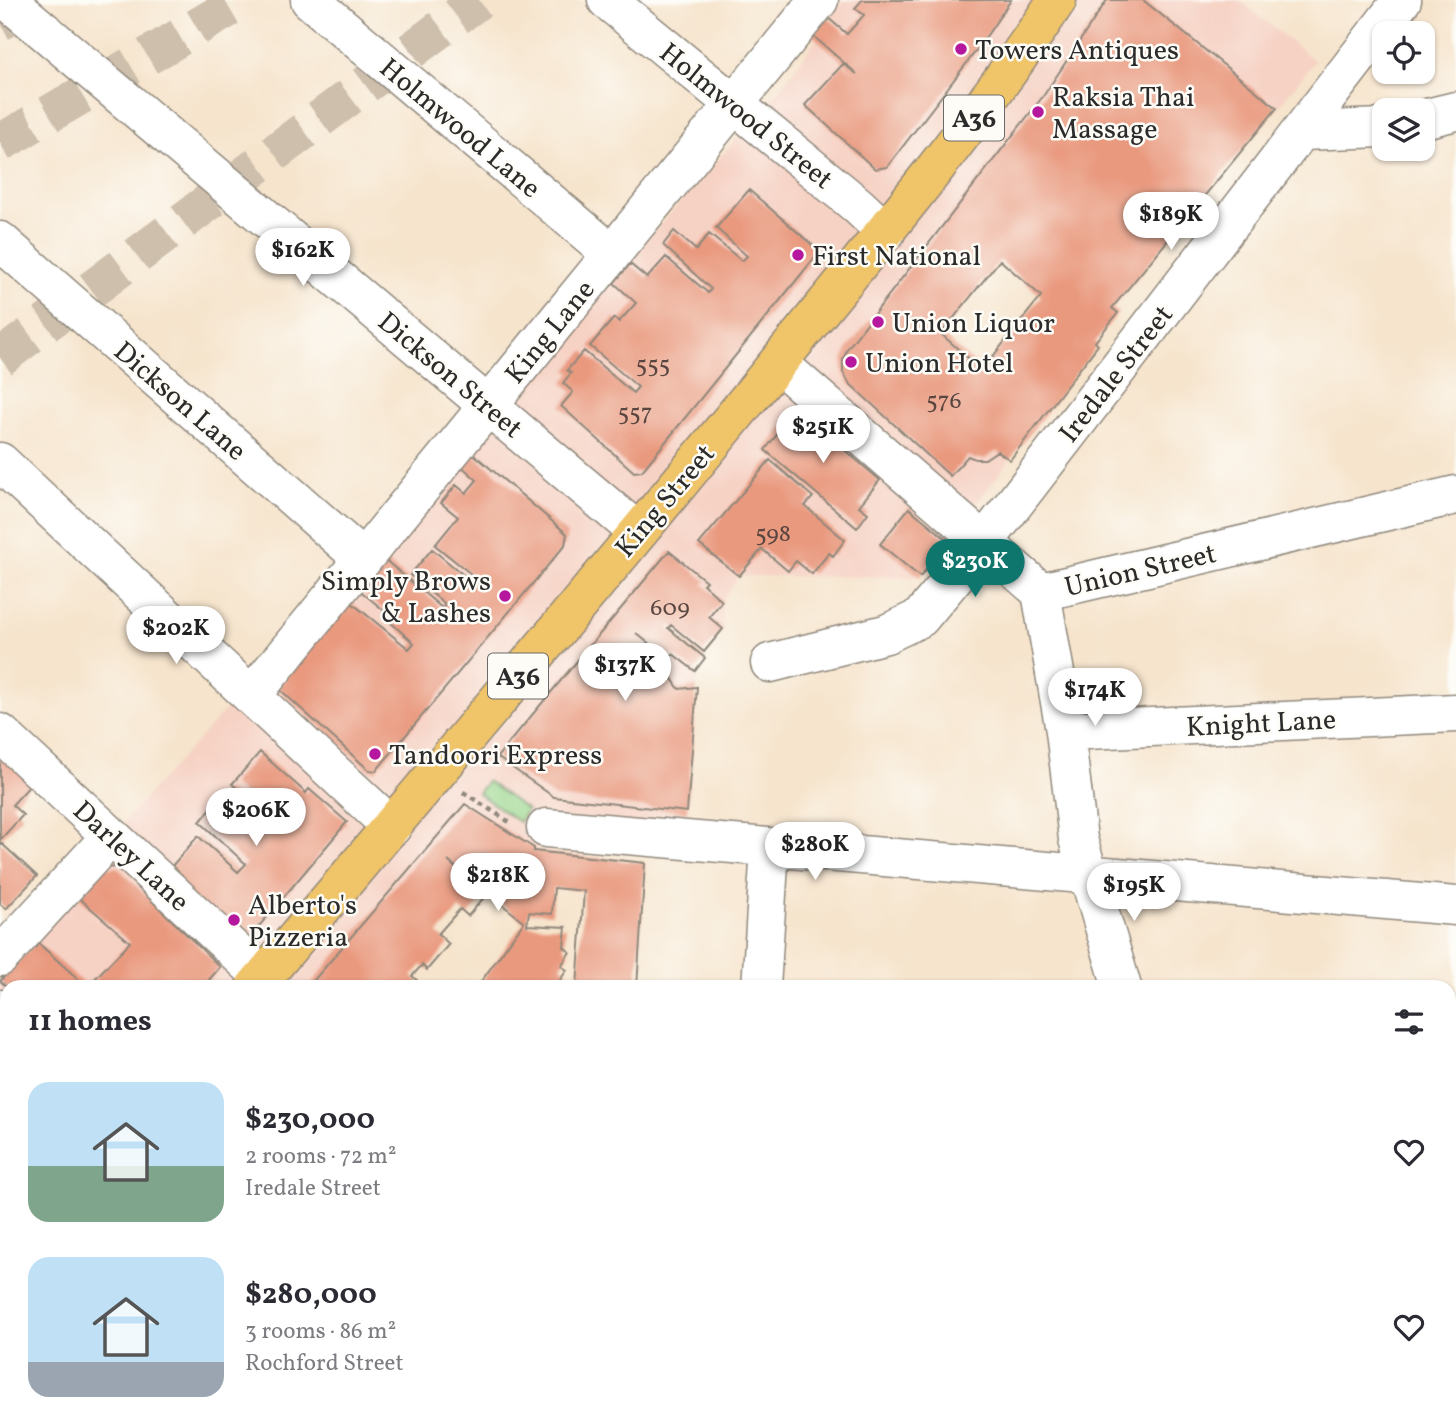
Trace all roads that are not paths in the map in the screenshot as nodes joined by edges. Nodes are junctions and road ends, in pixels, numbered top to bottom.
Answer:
1 (7, 0) edge
2 (310, 0) edge
3 (607, 0) edge
4 (819, 0) edge
5 (1057, 0) edge
6 (1402, 0) edge
7 (733, 105) junction
8 (1456, 111) edge
9 (1435, 116) edge
10 (1372, 128) edge
11 (1302, 131) junction
12 (886, 232) junction
13 (0, 241) edge
14 (612, 254) junction
15 (778, 363) junction
16 (489, 405) junction
17 (0, 462) edge
18 (1456, 495) edge
19 (638, 531) junction
20 (985, 541) junction
21 (362, 559) junction
22 (1041, 592) junction
23 (770, 663) dead end
24 (252, 695) junction
25 (1456, 713) edge
26 (1065, 731) junction
27 (0, 733) edge
28 (393, 827) junction
29 (546, 828) road end
30 (111, 836) junction
31 (770, 848) junction
32 (1089, 877) junction
33 (1456, 906) edge
34 (0, 957) edge
35 (257, 980) edge
36 (261, 980) edge
37 (761, 980) edge
38 (1120, 980) edge

1 - 16 street, Dickson Street
2 - 14 street, Holmwood Lane
3 - 7 street, Holmwood Street
4 - 7 street, King Lane
5 - 12 highway, King Street / A36
6 - 11 street, Iredale Street
7 - 12 street, Holmwood Street
7 - 14 street, King Lane
8 - 9 street
10 - 11 street
11 - 20 street, Iredale Street
12 - 15 highway, King Street / A36
13 - 21 street, Dickson Lane
14 - 16 street, King Lane
15 - 19 highway, King Street / A36
15 - 20 street, Union Street
16 - 19 street, Dickson Street
16 - 21 street, King Lane
17 - 24 street
18 - 22 street, Union Street
19 - 28 highway, King Street / A36
20 - 22 street, Union Street
20 - 23 street, Iredale Street
21 - 24 street, King Lane
22 - 26 street
24 - 28 street
25 - 26 street, Knight Lane
26 - 32 street
27 - 30 street, Darley Lane
28 - 36 highway, King Street / A36
29 - 31 street
30 - 34 street
30 - 35 street, Darley Lane
31 - 32 street
31 - 37 street
32 - 33 street
32 - 38 street

